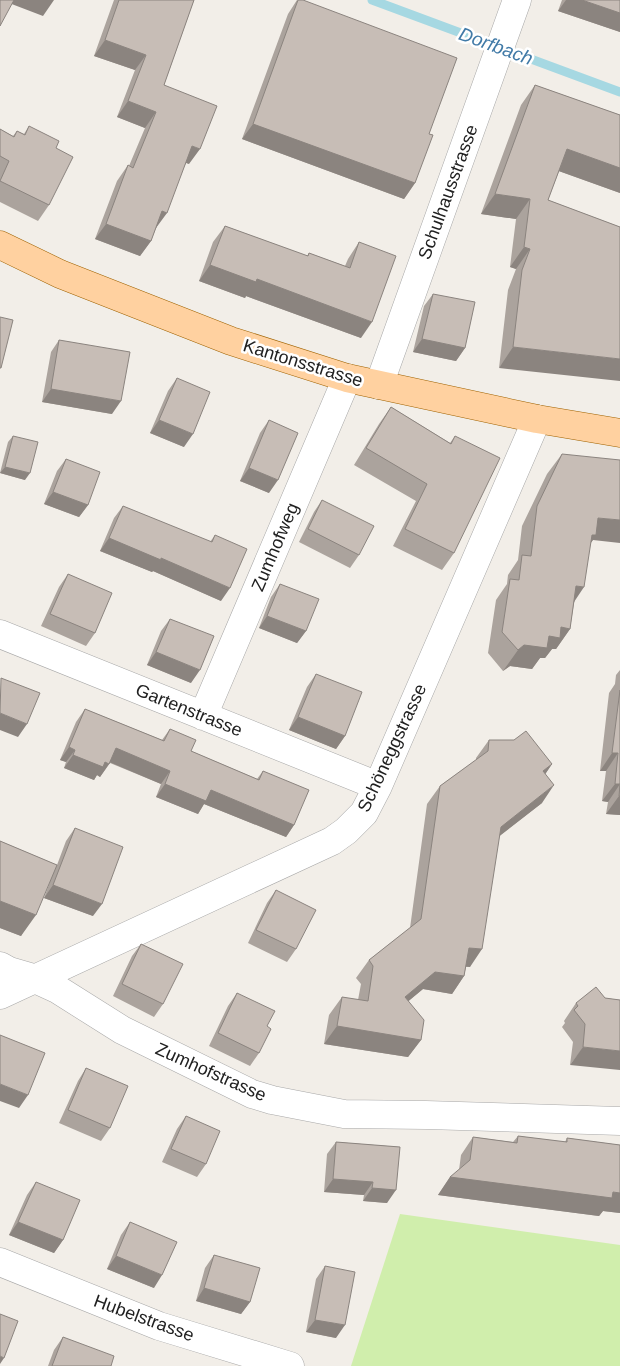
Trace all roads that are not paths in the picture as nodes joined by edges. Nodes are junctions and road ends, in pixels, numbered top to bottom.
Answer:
1 (517, 0) edge
2 (0, 245) edge
3 (346, 378) junction
4 (378, 385) junction
5 (537, 419) junction
6 (620, 433) edge
7 (0, 634) edge
8 (203, 716) junction
9 (378, 786) junction
10 (0, 966) edge
11 (33, 978) junction
12 (0, 995) edge
13 (620, 1121) edge
14 (0, 1262) edge
15 (290, 1366) edge

1 - 4 street, Schulhausstrasse
2 - 3 main road, Kantonsstrasse
3 - 4 main road, Kantonsstrasse
3 - 8 street, Zumhofweg
4 - 5 main road, Kantonsstrasse
5 - 6 main road, Kantonsstrasse
5 - 9 street, Schöneggstrasse
7 - 8 street, Gartenstrasse
8 - 9 street, Gartenstrasse
9 - 11 street, Schöneggstrasse
10 - 11 street, Zumhofstrasse
11 - 12 street, Schöneggstrasse
11 - 13 street, Zumhofstrasse
14 - 15 street, Hubelstrasse

